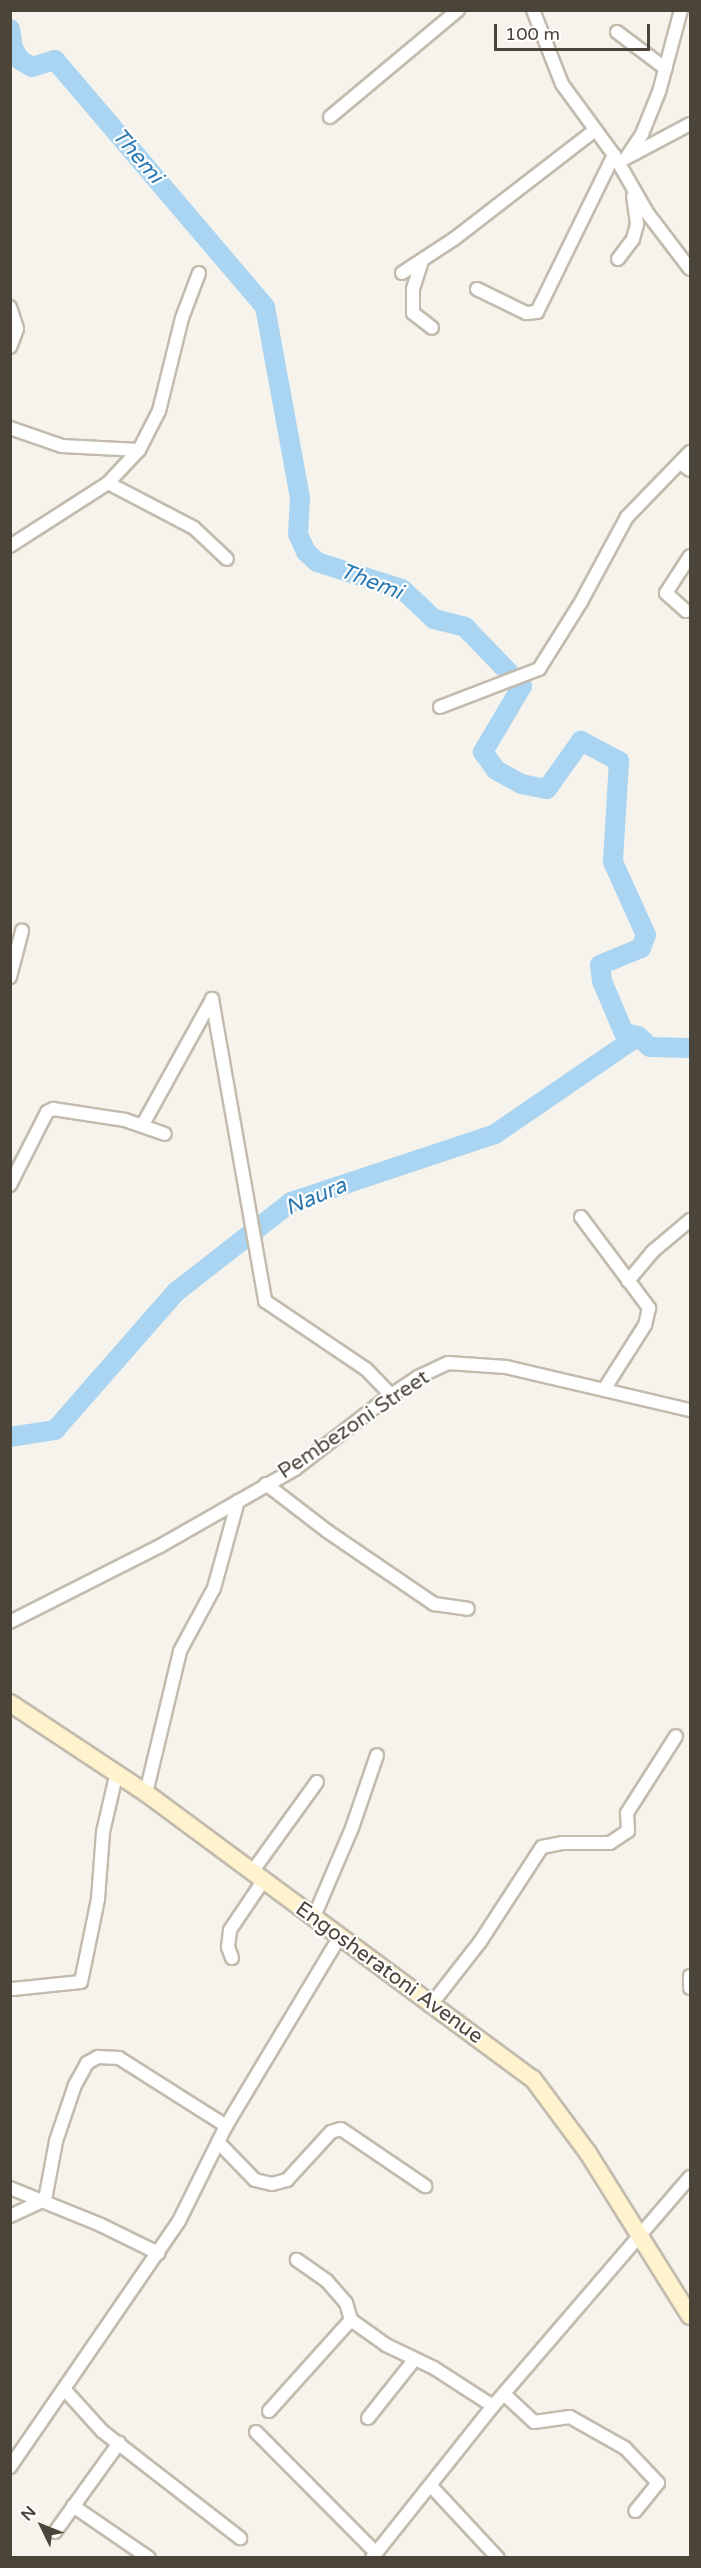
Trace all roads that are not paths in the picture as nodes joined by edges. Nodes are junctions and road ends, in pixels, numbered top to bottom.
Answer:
1 (458, 10) edge
2 (533, 10) edge
3 (681, 10) edge
4 (617, 32) dead end
5 (666, 69) junction
6 (330, 117) dead end
7 (690, 124) edge
8 (595, 130) junction
9 (620, 159) junction
10 (633, 192) junction
11 (618, 259) dead end
12 (422, 261) junction
13 (690, 269) edge
14 (200, 273) dead end
15 (402, 273) dead end
16 (477, 289) dead end
17 (10, 307) edge
18 (432, 328) dead end
19 (10, 347) edge
20 (10, 428) edge
21 (139, 450) junction
22 (690, 452) edge
23 (685, 466) edge
24 (108, 483) junction
25 (10, 546) edge
26 (690, 556) edge
27 (227, 559) dead end
28 (686, 611) dead end
29 (440, 707) dead end
30 (22, 931) dead end
31 (10, 976) edge
32 (142, 1126) junction
33 (165, 1134) dead end
34 (10, 1185) edge
35 (581, 1217) dead end
36 (690, 1220) edge
37 (628, 1281) junction
38 (605, 1388) junction
39 (391, 1395) junction
40 (690, 1410) edge
41 (266, 1484) junction
42 (238, 1501) junction
43 (468, 1610) dead end
44 (10, 1622) edge
45 (10, 1703) edge
46 (676, 1736) dead end
47 (377, 1755) dead end
48 (117, 1772) junction
49 (317, 1782) dead end
50 (146, 1793) junction
51 (257, 1876) junction
52 (313, 1919) junction
53 (339, 1938) junction
54 (232, 1958) dead end
55 (690, 1976) edge
56 (690, 1988) edge
57 (13, 1989) dead end
58 (430, 2006) junction
59 (226, 2126) junction
60 (218, 2142) junction
61 (690, 2177) edge
62 (425, 2186) dead end
63 (10, 2188) edge
64 (45, 2200) junction
65 (10, 2216) edge
66 (642, 2237) junction
67 (158, 2253) junction
68 (297, 2260) dead end
69 (690, 2316) edge
70 (351, 2320) junction
71 (415, 2359) junction
72 (65, 2390) junction
73 (504, 2394) junction
74 (493, 2406) junction
75 (269, 2411) dead end
76 (368, 2418) dead end
77 (256, 2432) dead end
78 (119, 2443) junction
79 (10, 2467) edge
80 (431, 2486) junction
81 (73, 2506) junction
82 (635, 2511) dead end
83 (55, 2532) dead end
84 (240, 2538) dead end
85 (374, 2555) edge
86 (149, 2558) edge
87 (498, 2558) edge

1 - 6 street
2 - 8 street
3 - 5 street
4 - 5 street
5 - 9 street
7 - 9 street
8 - 9 street
8 - 12 street
9 - 10 street
9 - 16 street
10 - 11 street
10 - 13 street
12 - 15 street
12 - 18 street
14 - 21 street
17 - 19 street
20 - 21 street
21 - 24 street
22 - 23 street
23 - 29 street
24 - 25 street
24 - 27 street
26 - 28 street
30 - 31 street
32 - 33 street
32 - 34 street
32 - 39 street
35 - 37 street
36 - 37 street
37 - 38 street
38 - 39 street, Pembezoni Street
38 - 40 street, Pembezoni Street
39 - 41 street, Pembezoni Street
41 - 42 street, Pembezoni Street
41 - 43 street
42 - 44 street, Pembezoni Street
42 - 50 street
45 - 48 street, Engosheratoni Avenue
46 - 58 street
47 - 52 street
48 - 50 street, Engosheratoni Avenue
48 - 57 street
49 - 51 street
50 - 51 street, Engosheratoni Avenue
51 - 52 street, Engosheratoni Avenue
51 - 54 street
52 - 53 street, Engosheratoni Avenue
53 - 58 street, Engosheratoni Avenue
53 - 59 street
55 - 56 street
58 - 66 street, Engosheratoni Avenue
59 - 60 street
59 - 64 street
60 - 62 street
60 - 67 street
61 - 66 street
63 - 64 street
64 - 65 street
64 - 67 street
66 - 69 street, Engosheratoni Avenue
66 - 73 street
67 - 72 street
68 - 70 street
70 - 71 street
70 - 75 street
71 - 74 street
71 - 76 street
72 - 78 street
72 - 79 street
73 - 74 street
73 - 82 street
74 - 80 street
77 - 85 street
78 - 81 street
78 - 84 street
80 - 85 street
80 - 87 street
81 - 83 street
81 - 86 street

